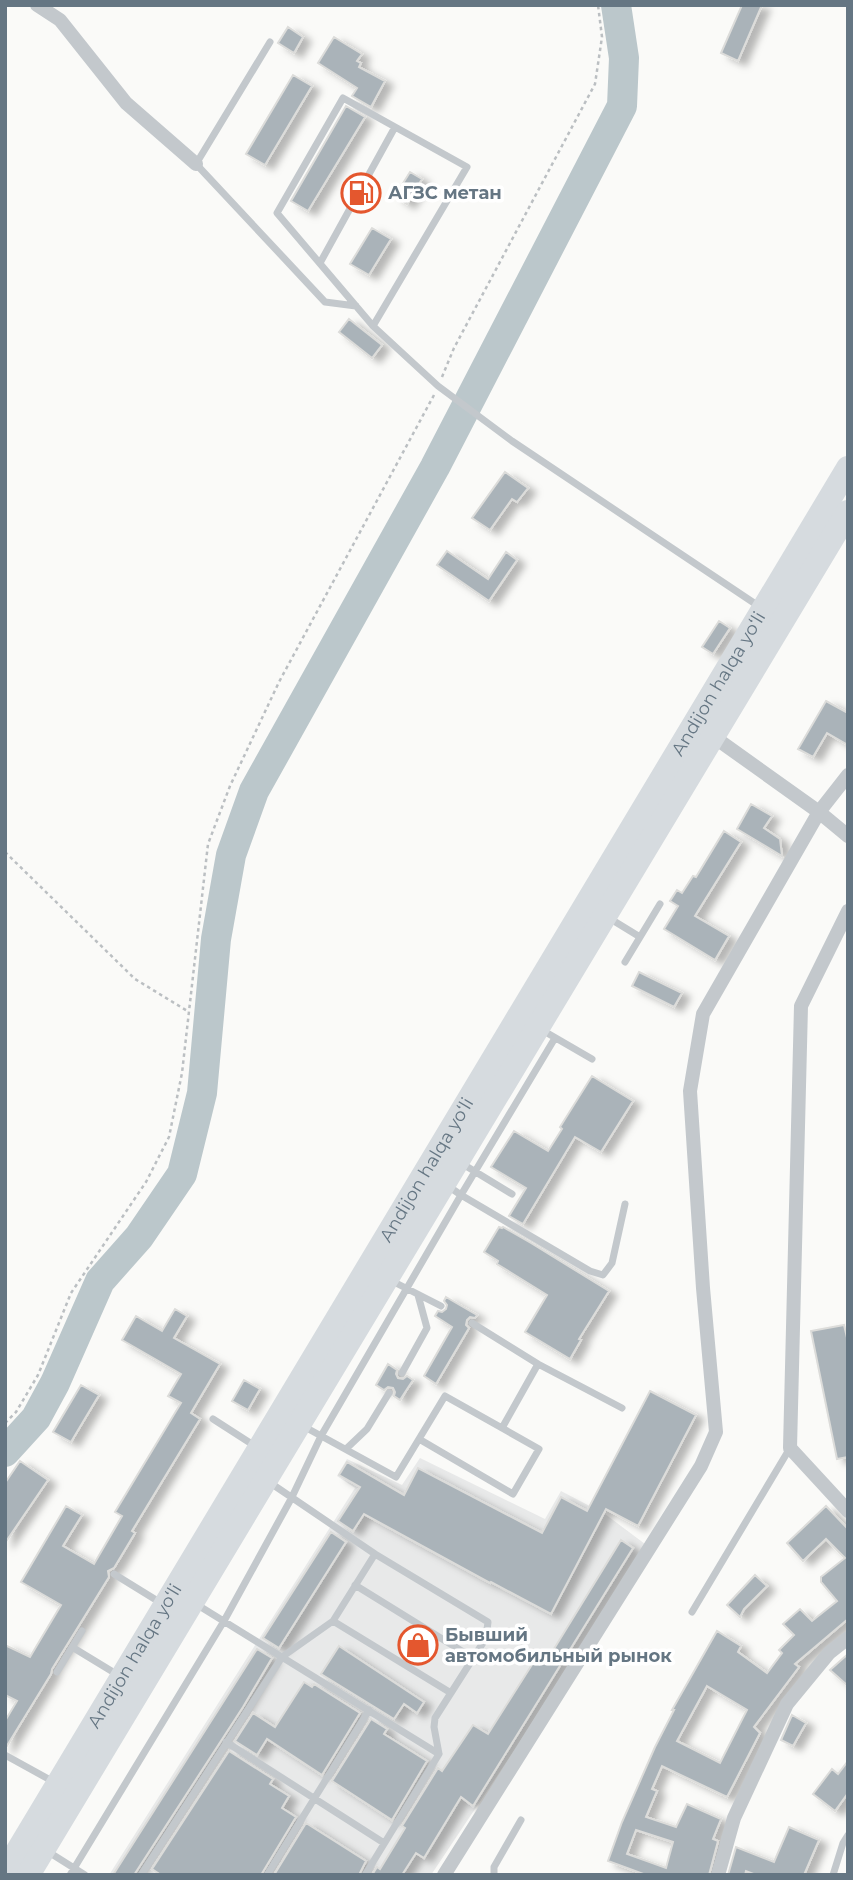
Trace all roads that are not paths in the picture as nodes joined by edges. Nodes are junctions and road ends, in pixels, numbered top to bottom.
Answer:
1 (37, 5) edge
2 (270, 42) dead end
3 (396, 127) junction
4 (196, 164) junction
5 (320, 263) junction
6 (356, 306) junction
7 (373, 326) junction
8 (848, 468) edge
9 (848, 512) edge
10 (764, 609) junction
11 (714, 737) junction
12 (848, 775) edge
13 (819, 812) junction
14 (848, 836) edge
15 (660, 904) dead end
16 (848, 911) edge
17 (606, 916) junction
18 (640, 937) junction
19 (625, 962) dead end
20 (547, 1033) junction
21 (592, 1059) dead end
22 (466, 1166) junction
23 (453, 1189) junction
24 (512, 1194) dead end
25 (625, 1204) dead end
26 (397, 1283) junction
27 (418, 1295) junction
28 (441, 1306) dead end
29 (472, 1323) dead end
30 (538, 1364) junction
31 (402, 1373) dead end
32 (389, 1393) dead end
33 (622, 1408) dead end
34 (213, 1419) dead end
35 (299, 1424) junction
36 (502, 1428) junction
37 (321, 1436) junction
38 (419, 1439) junction
39 (259, 1448) junction
40 (790, 1448) junction
41 (346, 1449) junction
42 (265, 1480) junction
43 (831, 1492) junction
44 (848, 1498) edge
45 (291, 1499) junction
46 (848, 1511) edge
47 (375, 1554) junction
48 (114, 1574) dead end
49 (355, 1585) junction
50 (192, 1602) junction
51 (165, 1605) junction
52 (692, 1612) dead end
53 (224, 1621) junction
54 (332, 1621) junction
55 (82, 1631) dead end
56 (848, 1638) edge
57 (72, 1647) junction
58 (282, 1657) junction
59 (473, 1658) junction
60 (57, 1672) dead end
61 (122, 1677) junction
62 (451, 1693) junction
63 (369, 1710) junction
64 (226, 1742) junction
65 (439, 1754) junction
66 (5, 1755) edge
67 (58, 1784) junction
68 (314, 1798) junction
69 (521, 1820) dead end
70 (848, 1835) edge
71 (384, 1843) junction
72 (44, 1849) junction
73 (72, 1871) edge
74 (5, 1872) edge
75 (28, 1875) edge
76 (85, 1875) edge
77 (141, 1875) edge
78 (267, 1875) edge
79 (365, 1875) edge
80 (444, 1875) edge
81 (494, 1875) edge
82 (718, 1875) edge
83 (833, 1875) edge

1 - 4 street
2 - 4 lane
3 - 5 lane
3 - 5 lane
3 - 7 lane
4 - 6 lane
5 - 6 lane
6 - 7 lane
7 - 10 lane
8 - 10 highway, Andijon halqa yo‘li
9 - 11 highway, Andijon halqa yo‘li
10 - 39 highway, Andijon halqa yo‘li
11 - 13 street
11 - 17 highway, Andijon halqa yo‘li
12 - 13 street
13 - 14 street
13 - 80 street
15 - 18 lane
16 - 40 street
17 - 18 lane
17 - 20 highway, Andijon halqa yo‘li
18 - 19 lane
20 - 21 lane
20 - 22 highway, Andijon halqa yo‘li
22 - 23 highway, Andijon halqa yo‘li
22 - 24 lane
23 - 25 lane
23 - 26 highway, Andijon halqa yo‘li
26 - 27 lane
26 - 35 highway, Andijon halqa yo‘li
26 - 37 lane
27 - 28 lane
27 - 31 lane
29 - 30 lane
30 - 33 lane
30 - 36 lane
32 - 41 lane
34 - 39 lane
35 - 37 lane
35 - 42 highway, Andijon halqa yo‘li
36 - 38 lane
36 - 38 lane
37 - 41 lane
37 - 45 lane
38 - 41 lane
39 - 51 highway, Andijon halqa yo‘li
40 - 43 street
40 - 52 lane
42 - 45 lane
42 - 50 highway, Andijon halqa yo‘li
43 - 44 lane
43 - 46 street
45 - 47 lane
45 - 53 lane
47 - 49 lane
47 - 59 lane
48 - 51 lane
49 - 54 lane
49 - 59 lane
50 - 53 lane
50 - 72 highway, Andijon halqa yo‘li
51 - 61 highway, Andijon halqa yo‘li
53 - 58 lane
53 - 73 lane
54 - 58 lane
54 - 62 lane
55 - 57 lane
56 - 82 street
57 - 60 lane
57 - 61 lane
58 - 63 lane
58 - 64 lane
59 - 62 lane
61 - 67 highway, Andijon halqa yo‘li
62 - 65 lane
63 - 65 lane
63 - 68 lane
64 - 68 lane
64 - 77 lane
65 - 71 lane
66 - 67 lane
67 - 74 highway, Andijon halqa yo‘li
68 - 71 lane
68 - 78 lane
69 - 81 lane
70 - 83 lane
71 - 79 lane
72 - 73 lane
72 - 75 highway, Andijon halqa yo‘li
73 - 76 lane

